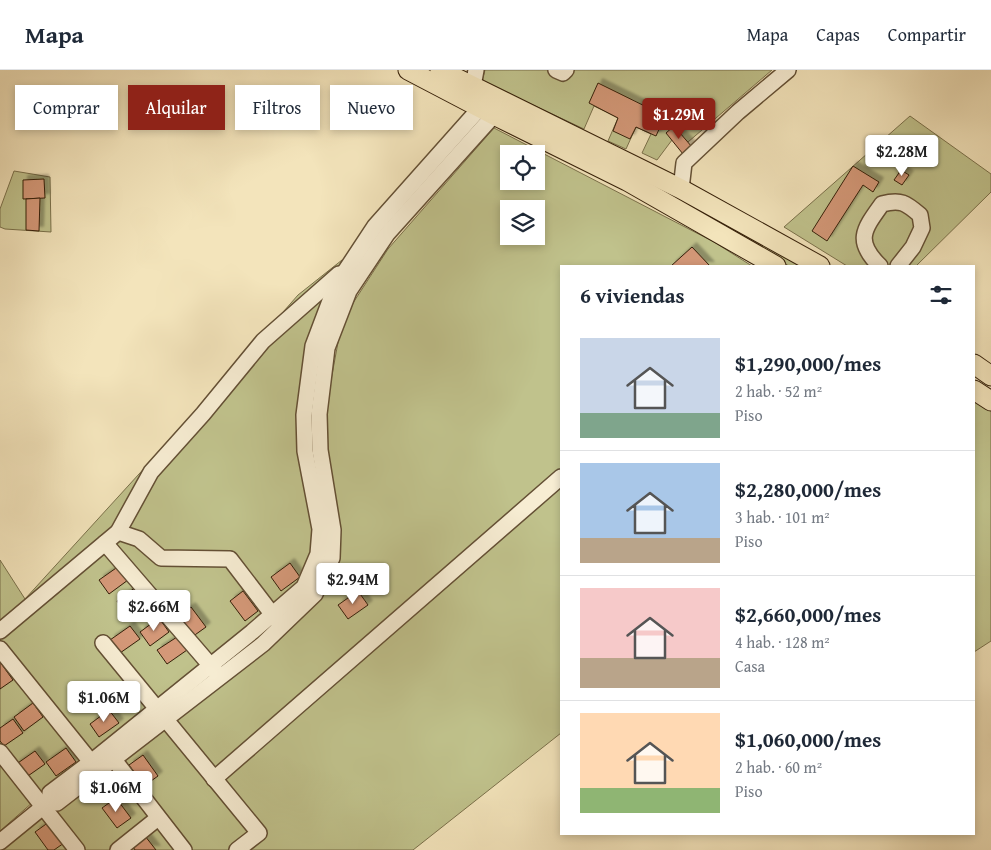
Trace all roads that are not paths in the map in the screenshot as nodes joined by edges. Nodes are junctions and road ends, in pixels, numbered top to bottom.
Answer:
1 (408, 70) edge
2 (440, 70) edge
3 (556, 70) edge
4 (566, 70) edge
5 (788, 70) edge
6 (475, 78) edge
7 (487, 111) junction
8 (681, 189) junction
9 (774, 265) edge
10 (818, 265) edge
11 (879, 265) edge
12 (899, 265) edge
13 (348, 267) junction
14 (975, 365) edge
15 (991, 376) edge
16 (975, 391) edge
17 (991, 401) edge
18 (560, 479) edge
19 (118, 532) junction
20 (105, 544) junction
21 (277, 620) junction
22 (0, 631) edge
23 (103, 643) dead end
24 (0, 649) edge
25 (215, 671) junction
26 (161, 714) junction
27 (0, 752) edge
28 (110, 754) junction
29 (91, 762) junction
30 (214, 779) junction
31 (47, 804) junction
32 (158, 818) junction
33 (0, 842) edge
34 (77, 850) edge
35 (118, 850) edge
36 (184, 850) edge
37 (236, 850) edge

1 - 7 main road
2 - 6 main road
3 - 4 street
5 - 8 street
6 - 8 main road
7 - 9 main road
7 - 13 street
7 - 21 street
8 - 10 main road
11 - 12 street
13 - 19 street
13 - 21 street
14 - 15 main road
16 - 17 main road
18 - 30 street
19 - 20 street
19 - 21 street
20 - 22 street
20 - 25 street
21 - 25 street
23 - 26 street
24 - 29 street
25 - 26 street
26 - 28 street
26 - 30 street
27 - 31 street
28 - 29 street
28 - 31 street
28 - 32 street
29 - 31 street
30 - 37 street
31 - 33 street
31 - 34 street
32 - 35 street
32 - 36 street

